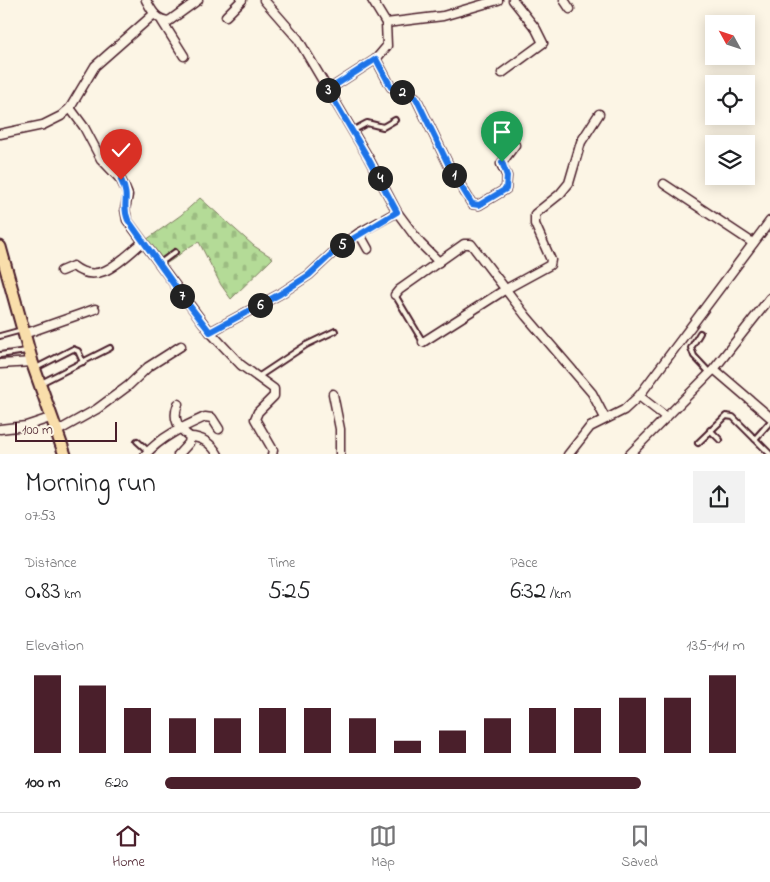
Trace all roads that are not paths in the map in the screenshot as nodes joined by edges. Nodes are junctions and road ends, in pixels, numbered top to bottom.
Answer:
1 (146, 0) edge
2 (198, 0) edge
3 (242, 0) edge
4 (264, 0) edge
5 (372, 0) edge
6 (498, 0) edge
7 (513, 0) edge
8 (564, 0) edge
9 (570, 9) dead end
10 (154, 14) junction
11 (226, 16) dead end
12 (162, 21) junction
13 (386, 23) junction
14 (184, 56) dead end
15 (376, 59) junction
16 (502, 73) dead end
17 (328, 90) junction
18 (70, 108) junction
19 (599, 114) dead end
20 (395, 120) dead end
21 (352, 131) junction
22 (0, 134) edge
23 (514, 145) dead end
24 (664, 184) dead end
25 (397, 212) junction
26 (770, 221) edge
27 (359, 233) junction
28 (143, 242) junction
29 (753, 243) junction
30 (0, 247) edge
31 (368, 249) dead end
32 (175, 252) dead end
33 (439, 262) junction
34 (159, 264) junction
35 (61, 271) dead end
36 (506, 289) junction
37 (396, 295) joint
38 (770, 298) edge
39 (95, 310) dead end
40 (335, 331) dead end
41 (23, 332) junction
42 (210, 332) junction
43 (700, 333) dead end
44 (0, 336) edge
45 (423, 342) joint
46 (181, 346) dead end
47 (110, 348) dead end
48 (0, 355) edge
49 (31, 361) junction
50 (83, 362) junction
51 (0, 364) edge
52 (712, 371) junction
53 (258, 377) junction
54 (39, 384) junction
55 (334, 394) dead end
56 (639, 396) junction
57 (178, 404) dead end
58 (666, 417) junction
59 (770, 417) edge
60 (50, 418) junction
61 (605, 418) junction
62 (770, 422) edge
63 (178, 428) junction
64 (0, 429) edge
65 (219, 429) dead end
66 (710, 430) junction
67 (56, 432) junction
68 (190, 437) junction
69 (755, 439) junction
70 (720, 440) dead end
71 (137, 441) dead end
72 (698, 443) dead end
73 (147, 453) edge
74 (65, 454) edge
75 (178, 454) edge
76 (218, 454) edge
77 (272, 454) edge
78 (340, 454) edge
79 (568, 454) edge
80 (629, 454) edge
81 (770, 454) edge

1 - 10 street
2 - 12 street
3 - 11 street
4 - 17 street
5 - 13 street
6 - 13 street
7 - 16 street
8 - 9 street
10 - 12 street
10 - 18 street
12 - 14 street
13 - 15 street
15 - 17 street
15 - 23 street
17 - 21 street
18 - 22 street
18 - 28 street
19 - 36 street
20 - 21 lane
21 - 25 street
24 - 29 street
25 - 27 street
25 - 33 street
26 - 29 street
27 - 31 street
27 - 42 street
28 - 34 street
28 - 35 street
29 - 56 street
30 - 41 main road
32 - 34 lane
33 - 36 street
33 - 37 street
34 - 42 street
36 - 45 street
36 - 61 street
37 - 45 lane
38 - 52 street
39 - 41 street
40 - 53 lane
41 - 44 lane
41 - 49 main road
42 - 53 street
43 - 52 lane
46 - 67 street
47 - 50 lane
48 - 49 lane
49 - 50 lane
49 - 51 street
49 - 54 main road
50 - 54 lane
52 - 58 street
52 - 59 street
53 - 77 street
54 - 60 main road
55 - 78 street
56 - 58 street
56 - 61 street
57 - 63 street
58 - 80 street
60 - 64 street
60 - 67 main road
61 - 79 street
62 - 69 lane
63 - 65 street
63 - 68 street
63 - 73 street
66 - 69 lane
66 - 70 lane
66 - 72 lane
67 - 74 main road
68 - 75 street
68 - 76 street
69 - 81 lane
71 - 73 lane

